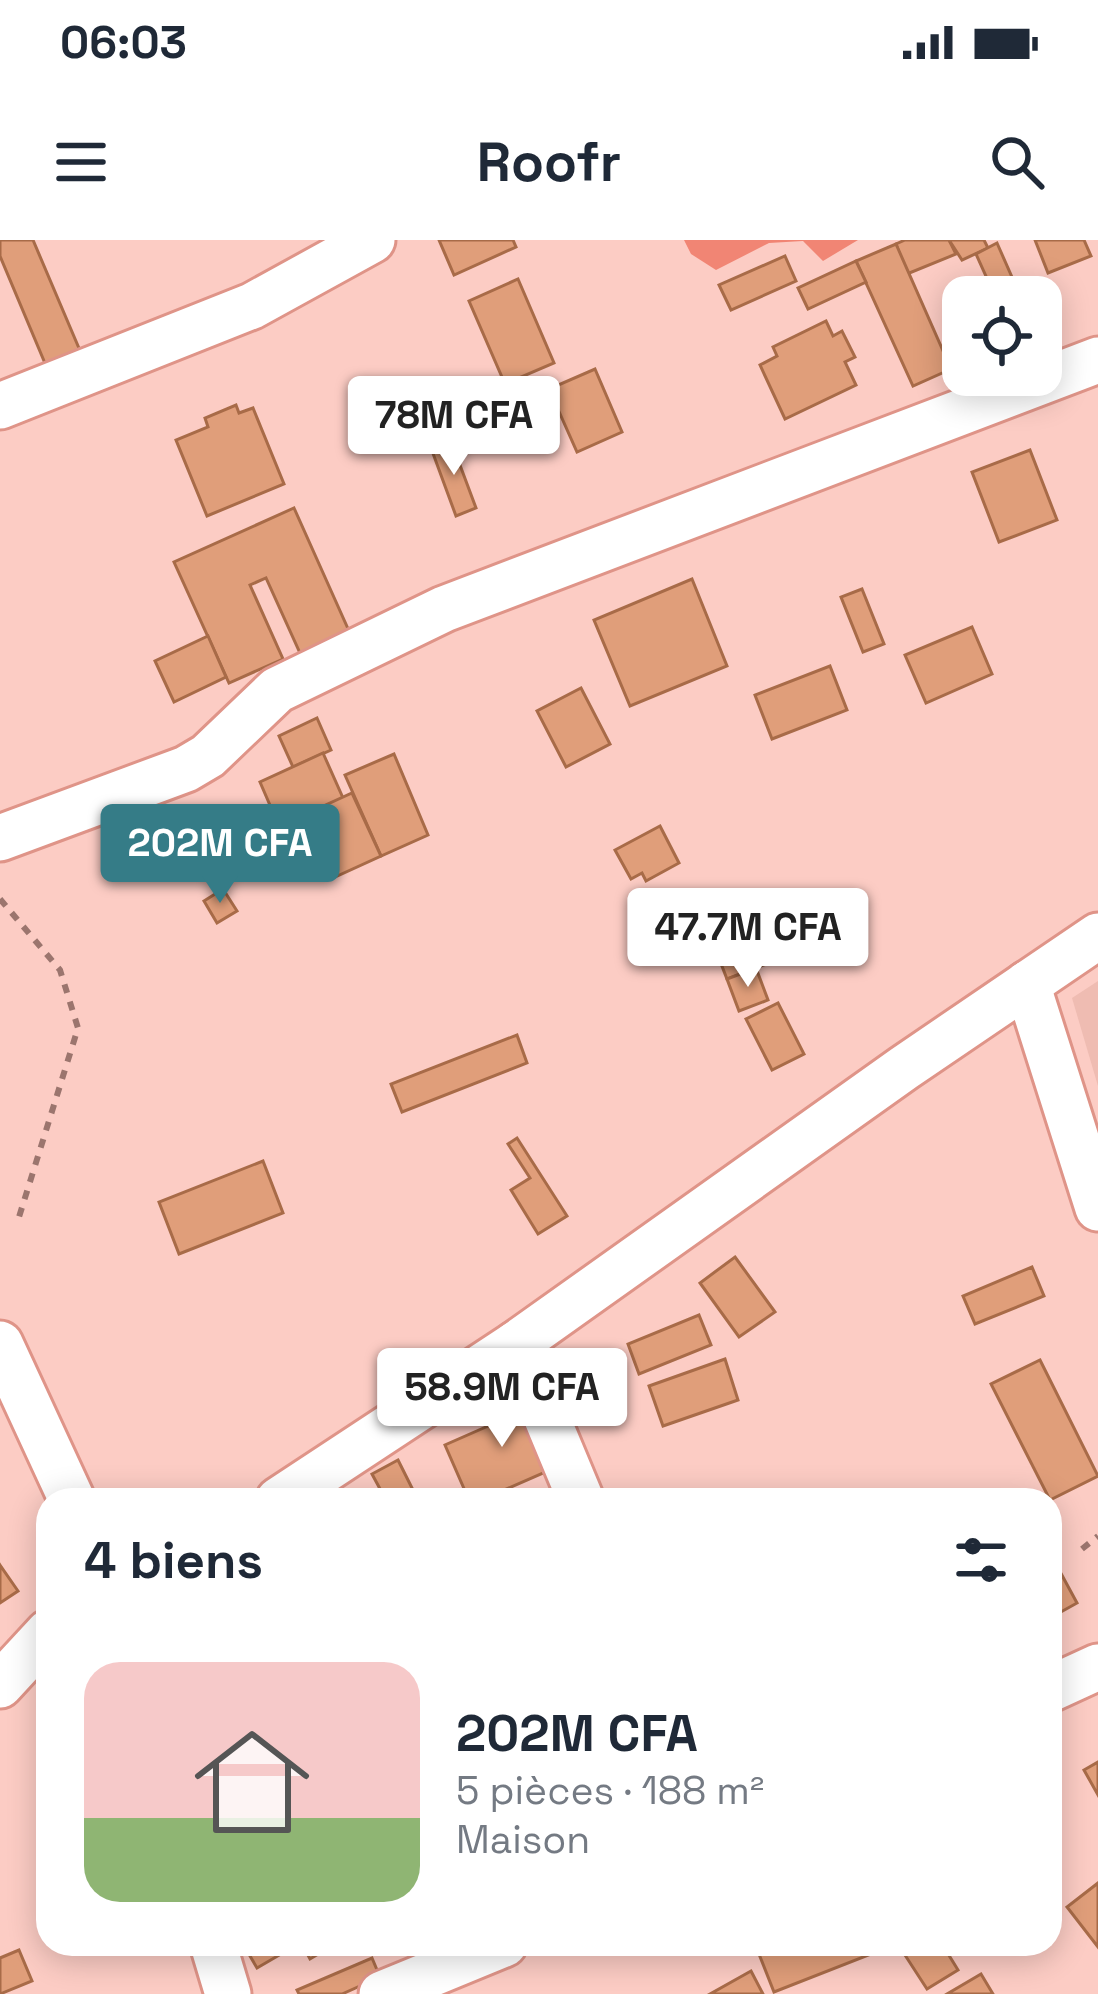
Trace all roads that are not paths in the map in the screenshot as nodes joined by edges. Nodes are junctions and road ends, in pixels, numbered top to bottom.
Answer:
1 (372, 240) edge
2 (1098, 360) edge
3 (0, 406) edge
4 (0, 838) edge
5 (1098, 936) edge
6 (1027, 984) junction
7 (1098, 1208) edge
8 (0, 1344) edge
9 (516, 1344) junction
10 (66, 1488) edge
11 (297, 1488) edge
12 (576, 1488) edge
13 (36, 1646) edge
14 (1098, 1667) edge
15 (1062, 1684) edge
16 (0, 1685) edge
17 (217, 1956) edge
18 (475, 1956) edge
19 (228, 1994) edge
20 (382, 1994) edge

1 - 3 street
2 - 4 street
5 - 6 street
6 - 7 street
6 - 9 street
8 - 10 street
9 - 11 street
9 - 12 street
13 - 16 street
14 - 15 street
17 - 19 street
18 - 20 street

